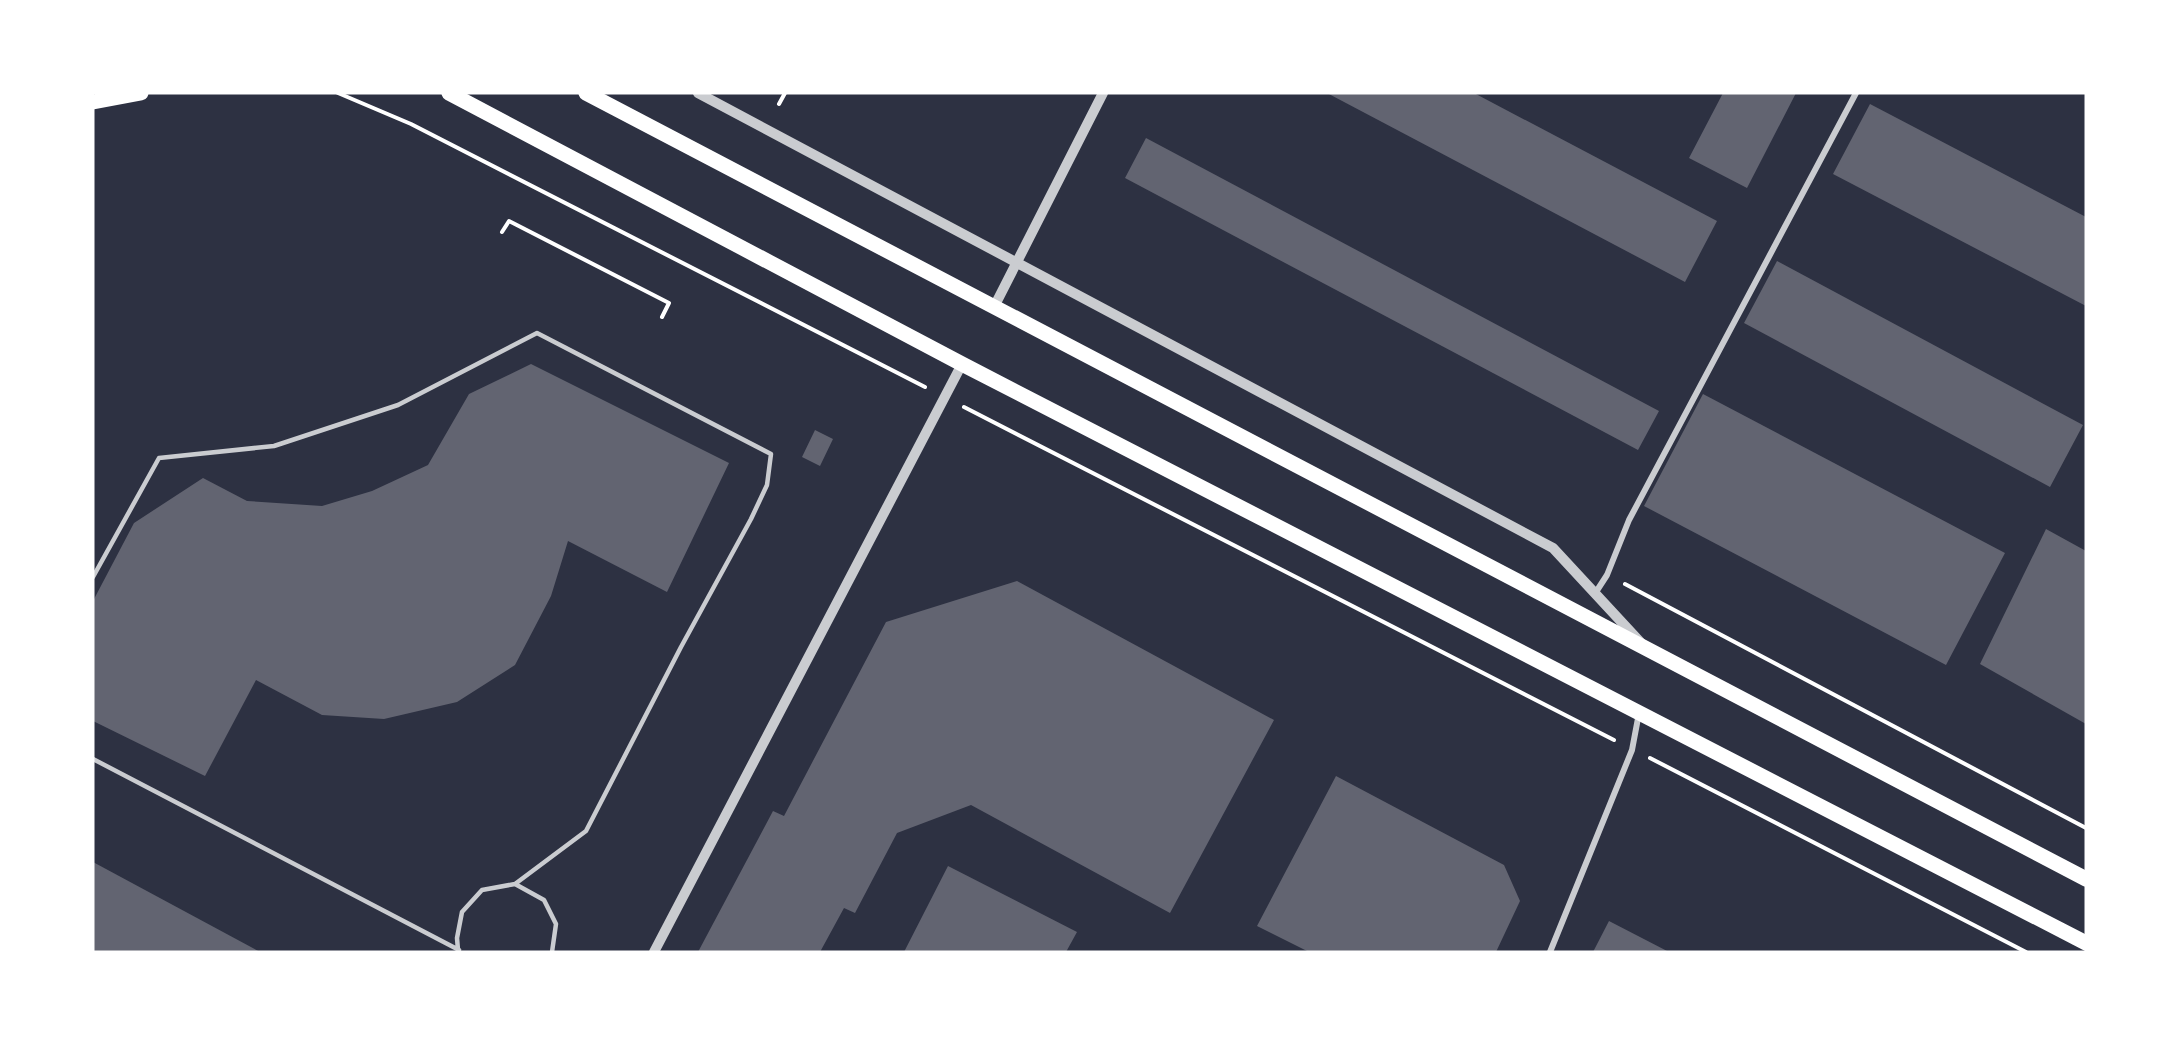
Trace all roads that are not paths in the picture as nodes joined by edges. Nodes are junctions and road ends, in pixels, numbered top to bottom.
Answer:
1 (141, 93) edge
2 (448, 93) edge
3 (586, 93) edge
4 (698, 93) edge
5 (1104, 93) edge
6 (1856, 93) edge
7 (93, 102) edge
8 (1019, 262) junction
9 (994, 307) junction
10 (962, 364) junction
11 (93, 577) edge
12 (1596, 592) junction
13 (1646, 648) junction
14 (1640, 713) junction
15 (93, 759) edge
16 (2086, 879) edge
17 (515, 884) junction
18 (2086, 943) edge
19 (459, 951) edge
20 (552, 952) edge
21 (654, 952) edge
22 (1550, 952) edge

1 - 7 main road
2 - 10 main road
3 - 9 main road
4 - 8 street
5 - 8 street
6 - 12 street
8 - 9 street
8 - 12 street
9 - 13 main road
10 - 14 main road
10 - 21 street
11 - 17 lane
12 - 13 street
13 - 16 main road
14 - 18 main road
14 - 22 street
15 - 19 lane
17 - 19 lane
17 - 20 lane

